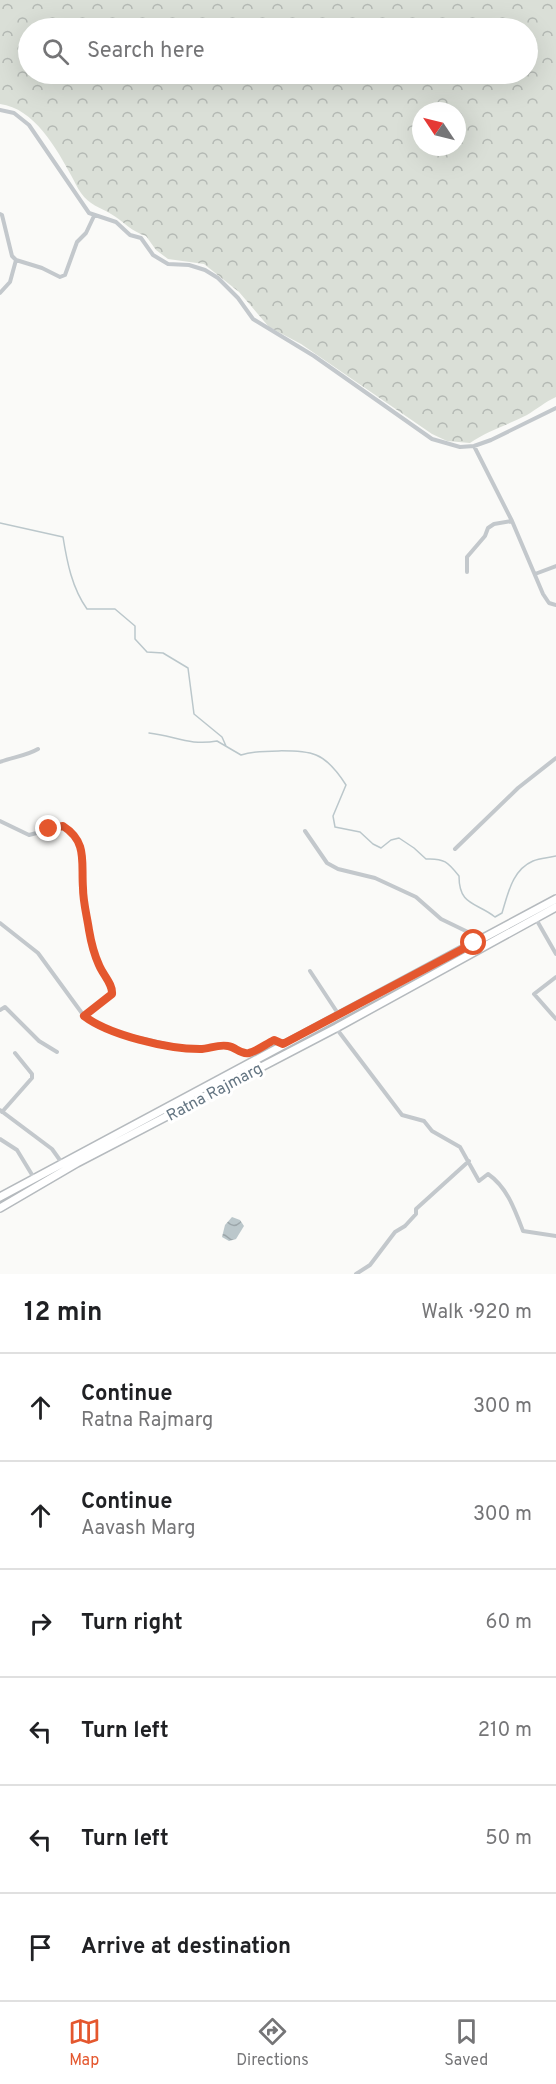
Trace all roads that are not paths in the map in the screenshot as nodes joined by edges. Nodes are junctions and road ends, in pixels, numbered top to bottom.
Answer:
1 (0, 110) edge
2 (0, 214) edge
3 (94, 216) junction
4 (16, 260) junction
5 (0, 293) edge
6 (556, 408) edge
7 (474, 446) junction
8 (512, 521) junction
9 (556, 566) edge
10 (467, 572) dead end
11 (535, 574) junction
12 (556, 605) edge
13 (39, 749) dead end
14 (556, 758) edge
15 (0, 762) edge
16 (0, 821) edge
17 (305, 831) dead end
18 (455, 849) dead end
19 (556, 899) edge
20 (556, 908) edge
21 (535, 918) junction
22 (0, 923) edge
23 (474, 943) junction
24 (556, 954) edge
25 (310, 971) dead end
26 (556, 977) edge
27 (0, 1010) edge
28 (339, 1015) junction
29 (84, 1016) junction
30 (556, 1019) edge
31 (336, 1028) junction
32 (283, 1044) junction
33 (57, 1052) dead end
34 (15, 1053) dead end
35 (1, 1111) edge
36 (0, 1139) edge
37 (469, 1161) junction
38 (62, 1163) junction
39 (35, 1179) junction
40 (0, 1197) edge
41 (0, 1208) edge
42 (556, 1236) edge
43 (356, 1274) edge

1 - 3 street
2 - 4 street
3 - 4 street
3 - 7 street
4 - 5 street
6 - 7 street
7 - 8 street
8 - 10 street
8 - 11 street
9 - 11 street
11 - 12 street
13 - 15 street
14 - 18 street
16 - 29 street
17 - 23 street
19 - 23 main road, Ratna Rajmarg
20 - 21 main road, Ratna Rajmarg
21 - 24 street
21 - 31 main road, Ratna Rajmarg
22 - 29 street
23 - 28 main road, Ratna Rajmarg
25 - 28 street
26 - 30 street
27 - 33 street
28 - 32 main road, Ratna Rajmarg
29 - 32 street
31 - 37 street
31 - 41 main road, Ratna Rajmarg
32 - 38 main road, Ratna Rajmarg
34 - 35 street
35 - 38 street
36 - 39 street
37 - 42 street
37 - 43 street
38 - 39 main road, Ratna Rajmarg
39 - 40 main road, Ratna Rajmarg

